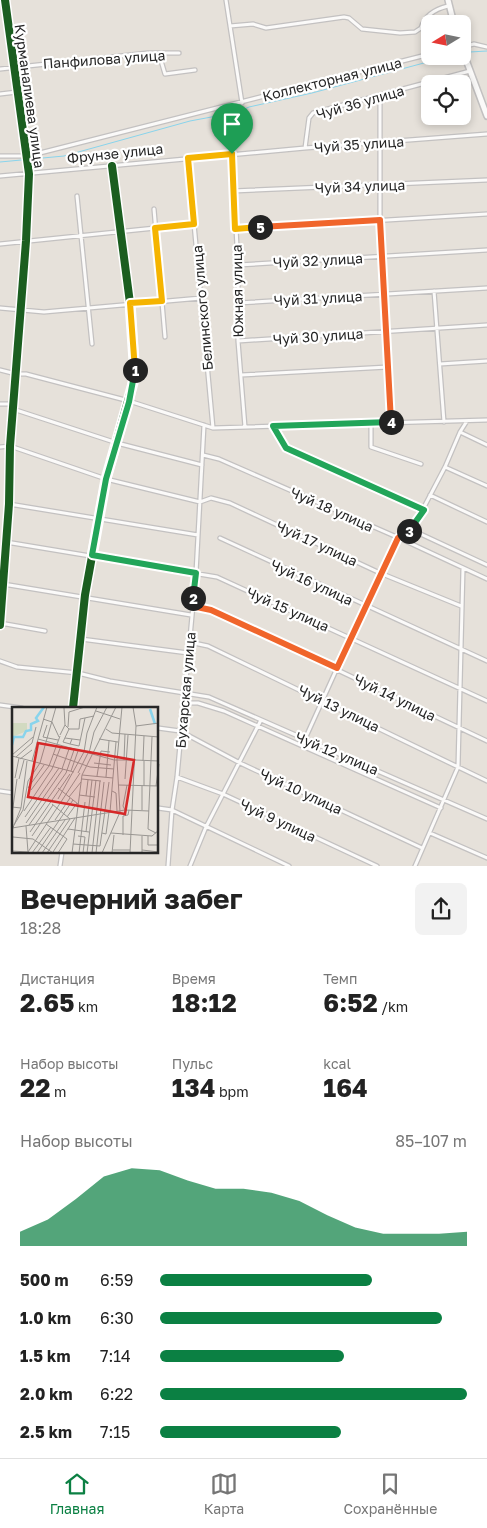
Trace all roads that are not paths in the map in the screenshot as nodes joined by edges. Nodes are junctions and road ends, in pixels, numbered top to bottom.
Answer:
1 (5, 0) edge
2 (226, 0) edge
3 (448, 0) edge
4 (448, 6) junction
5 (451, 15) edge
6 (230, 26) junction
7 (471, 45) edge
8 (487, 47) edge
9 (179, 53) dead end
10 (159, 54) junction
11 (421, 56) edge
12 (468, 65) edge
13 (14, 67) junction
14 (0, 69) edge
15 (195, 70) dead end
16 (470, 71) junction
17 (17, 92) junction
18 (0, 94) edge
19 (380, 95) junction
20 (242, 103) junction
21 (487, 116) edge
22 (487, 134) edge
23 (381, 142) junction
24 (305, 148) junction
25 (232, 154) junction
26 (0, 156) edge
27 (28, 156) junction
28 (188, 158) junction
29 (112, 166) junction
30 (29, 174) junction
31 (0, 176) edge
32 (487, 180) edge
33 (380, 185) junction
34 (233, 191) junction
35 (77, 196) dead end
36 (154, 209) dead end
37 (487, 214) edge
38 (380, 220) junction
39 (194, 224) junction
40 (155, 228) junction
41 (235, 229) junction
42 (121, 232) junction
43 (81, 235) junction
44 (26, 241) junction
45 (0, 244) edge
46 (487, 250) edge
47 (382, 257) junction
48 (238, 265) junction
49 (487, 288) edge
50 (434, 291) junction
51 (384, 294) junction
52 (201, 298) junction
53 (162, 301) junction
54 (130, 303) junction
55 (238, 303) junction
56 (89, 306) junction
57 (0, 308) edge
58 (20, 311) junction
59 (487, 325) edge
60 (436, 328) junction
61 (386, 331) junction
62 (165, 337) dead end
63 (238, 341) junction
64 (92, 344) dead end
65 (487, 361) edge
66 (440, 364) junction
67 (388, 367) junction
68 (0, 370) edge
69 (16, 374) junction
70 (241, 375) junction
71 (129, 402) junction
72 (0, 404) edge
73 (13, 404) junction
74 (13, 409) junction
75 (487, 420) edge
76 (468, 421) junction
77 (444, 422) junction
78 (391, 423) junction
79 (371, 424) junction
80 (204, 425) junction
81 (273, 426) junction
82 (245, 427) junction
83 (213, 428) junction
84 (460, 432) junction
85 (117, 443) junction
86 (487, 445) edge
87 (10, 446) junction
88 (0, 447) edge
89 (203, 455) junction
90 (420, 464) dead end
91 (202, 466) junction
92 (445, 467) junction
93 (106, 479) junction
94 (487, 486) edge
95 (430, 495) junction
96 (200, 502) junction
97 (9, 504) junction
98 (424, 510) junction
99 (100, 521) junction
100 (487, 522) edge
101 (412, 530) junction
102 (0, 534) edge
103 (7, 535) junction
104 (198, 536) junction
105 (220, 538) dead end
106 (398, 538) junction
107 (6, 542) junction
108 (92, 555) junction
109 (487, 565) edge
110 (463, 568) junction
111 (196, 573) junction
112 (380, 573) junction
113 (2, 577) edge
114 (487, 579) edge
115 (3, 584) junction
116 (85, 595) junction
117 (192, 606) junction
118 (461, 606) junction
119 (366, 607) junction
120 (192, 614) junction
121 (0, 624) edge
122 (45, 631) dead end
123 (352, 638) junction
124 (81, 639) junction
125 (189, 642) junction
126 (461, 649) junction
127 (188, 653) junction
128 (0, 661) edge
129 (487, 661) edge
130 (337, 668) junction
131 (78, 673) junction
132 (459, 687) junction
133 (184, 692) junction
134 (486, 699) edge
135 (324, 700) junction
136 (183, 703) junction
137 (0, 705) edge
138 (15, 707) edge
139 (73, 707) edge
140 (262, 720) junction
141 (159, 728) edge
142 (258, 728) junction
143 (460, 729) junction
144 (180, 731) junction
145 (304, 739) junction
146 (487, 742) edge
147 (240, 763) junction
148 (458, 767) junction
149 (177, 776) junction
150 (487, 780) edge
151 (223, 794) junction
152 (445, 800) junction
153 (159, 808) edge
154 (441, 808) junction
155 (172, 810) junction
156 (487, 819) edge
157 (206, 827) junction
158 (430, 833) junction
159 (423, 848) junction
160 (62, 853) edge
161 (487, 858) edge
162 (60, 866) edge
163 (168, 866) edge
164 (190, 866) edge
165 (289, 866) edge
166 (377, 866) edge
167 (415, 866) edge

1 - 13 street, Курманалиева улица
2 - 6 street
3 - 4 street
4 - 5 street
4 - 6 street
6 - 20 street
7 - 8 street
9 - 10 street, Панфилова улица
10 - 13 street, Панфилова улица
10 - 15 street
11 - 20 street, Коллекторная улица
12 - 16 street
13 - 14 street, Панфилова улица
13 - 17 street, Курманалиева улица
16 - 19 street, Чуй 36 улица
16 - 21 street
17 - 18 street
17 - 27 street, Курманалиева улица
19 - 23 street
19 - 24 street, Чуй 36 улица
20 - 27 street, Коллекторная улица
22 - 23 street, Чуй 35 улица
23 - 24 street, Чуй 35 улица
23 - 33 street
24 - 25 street, Чуй 35 улица
25 - 28 street, Фрунзе улица
25 - 34 street, Южная улица
26 - 27 street, Коллекторная улица
27 - 30 street, Курманалиева улица
28 - 29 street, Фрунзе улица
28 - 39 street, Белинского улица
29 - 30 street, Фрунзе улица
29 - 42 street
30 - 31 street, Фрунзе улица
30 - 44 street, Курманалиева улица
32 - 33 street, Чуй 34 улица
33 - 34 street, Чуй 34 улица
33 - 38 street
34 - 41 street, Южная улица
35 - 43 street
36 - 40 street
37 - 38 street
38 - 41 street
38 - 47 street
39 - 40 street
39 - 52 street, Белинского улица
40 - 42 street
40 - 53 street
41 - 48 street, Южная улица
42 - 43 street
42 - 54 street
43 - 44 street
43 - 56 street
44 - 45 street
44 - 58 street, Курманалиева улица
46 - 47 street, Чуй 32 улица
47 - 48 street, Чуй 32 улица
47 - 51 street
48 - 55 street, Южная улица
49 - 50 street, Чуй 31 улица
50 - 51 street, Чуй 31 улица
50 - 60 street
51 - 55 street, Чуй 31 улица
51 - 61 street
52 - 53 street
52 - 83 street, Белинского улица
53 - 54 street
53 - 62 street
54 - 56 street
54 - 71 street
55 - 63 street, Южная улица
56 - 58 street
56 - 64 street
57 - 58 street
58 - 69 street, Курманалиева улица
59 - 60 street, Чуй 30 улица
60 - 61 street, Чуй 30 улица
60 - 66 street
61 - 63 street, Чуй 30 улица
61 - 67 street
63 - 70 street, Южная улица
65 - 66 street
66 - 77 street
67 - 70 street
67 - 78 street
68 - 69 street
69 - 71 street
69 - 73 street, Курманалиева улица
70 - 82 street, Южная улица
71 - 80 street
71 - 85 street
72 - 73 street
73 - 74 street, Курманалиева улица
74 - 85 street
74 - 87 street, Курманалиева улица
75 - 76 street
76 - 77 street
76 - 84 street
77 - 78 street
78 - 79 street
79 - 81 street
79 - 90 street
80 - 83 street
80 - 89 street, Бухарская улица
81 - 82 street
81 - 98 street
82 - 83 street
84 - 86 street
84 - 92 street
85 - 91 street
85 - 93 street
87 - 88 street
87 - 93 street, Чуй 17 улица
87 - 97 street, Курманалиева улица
89 - 91 street, Бухарская улица
89 - 106 street, Чуй 18 улица
91 - 96 street, Бухарская улица
92 - 94 street
92 - 95 street
93 - 96 street, Чуй 17 улица
93 - 99 street
95 - 98 street
95 - 100 street
96 - 104 street, Бухарская улица
96 - 112 street, Чуй 17 улица
97 - 99 street
97 - 103 street, Курманалиева улица
98 - 101 street
99 - 104 street
99 - 108 street
101 - 106 street
101 - 109 street
102 - 103 street
103 - 107 street, Курманалиева улица
104 - 111 street, Бухарская улица
105 - 119 street, Чуй 16 улица
106 - 110 street, Чуй 18 улица
106 - 112 street
107 - 108 street, Чуй 15 улица
107 - 113 street, Курманалиева улица
108 - 111 street, Чуй 15 улица
108 - 116 street
110 - 114 street, Чуй 18 улица
110 - 118 street
111 - 117 street, Бухарская улица
111 - 123 street, Чуй 15 улица
112 - 118 street, Чуй 17 улица
112 - 119 street
113 - 115 street, Курманалиева улица
115 - 116 street
115 - 121 street, Курманалиева улица
116 - 120 street
116 - 124 street
117 - 120 street, Бухарская улица
117 - 130 street, Чуй 14 улица
118 - 126 street
119 - 123 street
119 - 126 street, Чуй 16 улица
120 - 125 street, Бухарская улица
121 - 122 street
123 - 130 street
123 - 132 street, Чуй 15 улица
124 - 127 street
124 - 131 street
125 - 127 street, Бухарская улица
125 - 135 street, Чуй 13 улица
126 - 129 street, Чуй 16 улица
126 - 132 street
127 - 133 street, Бухарская улица
128 - 131 street, Чуй 12 улица
130 - 135 street
130 - 143 street, Чуй 14 улица
131 - 133 street, Чуй 12 улица
131 - 139 street
132 - 134 street, Чуй 15 улица
132 - 143 street
133 - 136 street, Бухарская улица
133 - 140 street, Чуй 12 улица
135 - 145 street
135 - 148 street, Чуй 13 улица
136 - 142 street
136 - 144 street, Бухарская улица
137 - 138 street
140 - 142 street
140 - 145 street, Чуй 12 улица
141 - 144 street
142 - 147 street
142 - 154 street
143 - 146 street, Чуй 14 улица
143 - 148 street
144 - 147 street, Чуй 10 улица
144 - 149 street, Бухарская улица
145 - 152 street, Чуй 12 улица
147 - 151 street
147 - 159 street, Чуй 10 улица
148 - 150 street, Чуй 13 улица
148 - 152 street
149 - 151 street, Чуй 9 улица
149 - 155 street, Бухарская улица
151 - 157 street
151 - 166 street, Чуй 9 улица
152 - 154 street
152 - 156 street, Чуй 12 улица
153 - 155 street
154 - 158 street
155 - 157 street
155 - 163 street, Бухарская улица
157 - 164 street
157 - 165 street
158 - 159 street
158 - 161 street
159 - 167 street
160 - 162 street

